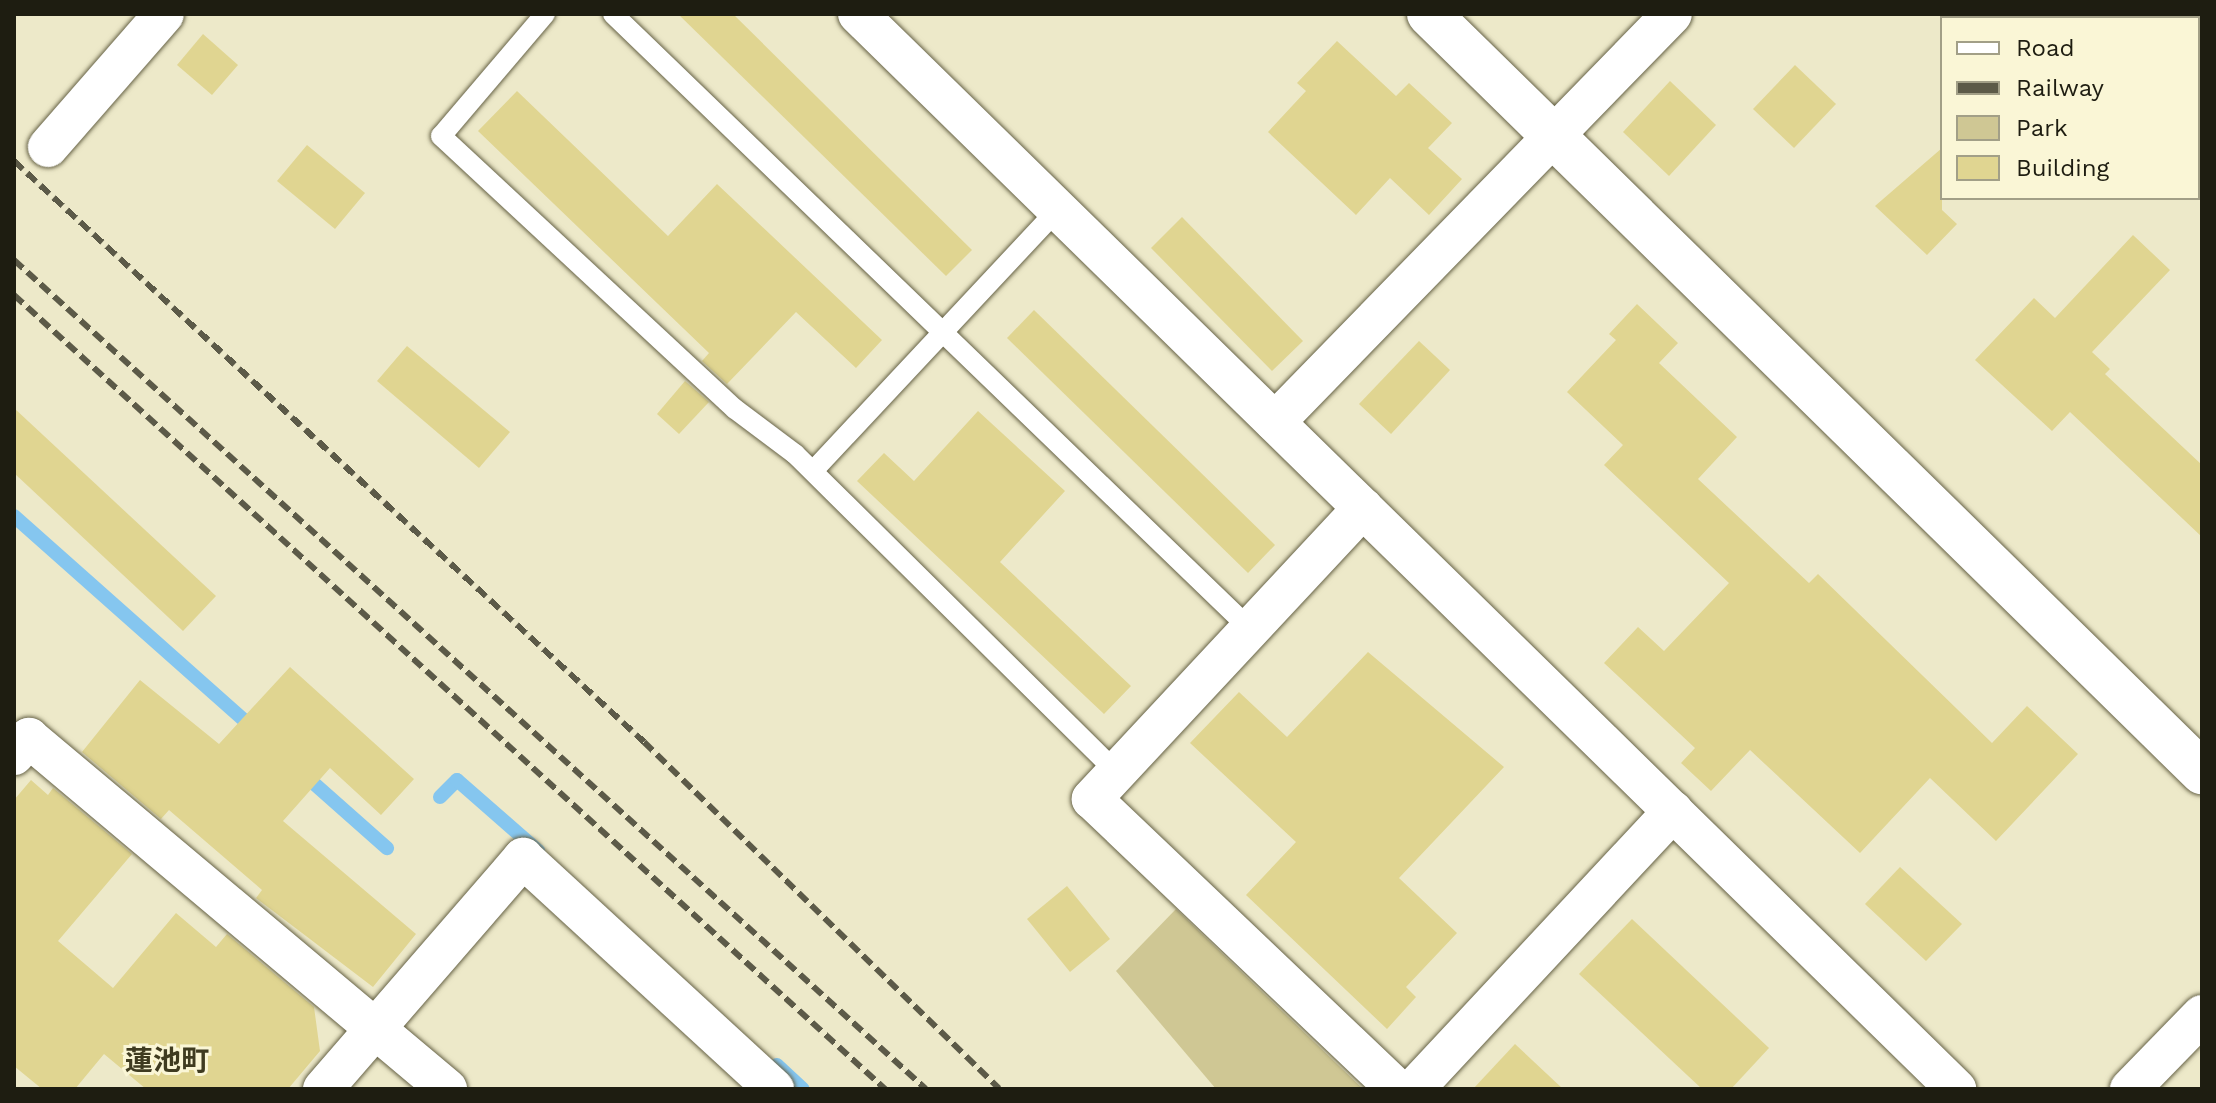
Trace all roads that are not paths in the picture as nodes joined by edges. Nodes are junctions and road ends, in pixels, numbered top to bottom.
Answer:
1 (164, 14) edge
2 (545, 14) edge
3 (613, 14) edge
4 (858, 14) edge
5 (1429, 14) edge
6 (1672, 14) edge
7 (1553, 135) junction
8 (48, 147) dead end
9 (1058, 209) junction
10 (944, 332) junction
11 (1275, 422) junction
12 (813, 471) junction
13 (1363, 508) junction
14 (1250, 629) junction
15 (14, 755) edge
16 (1116, 772) junction
17 (2202, 772) edge
18 (1673, 811) junction
19 (2202, 1015) edge
20 (376, 1027) junction
21 (323, 1089) edge
22 (447, 1089) edge
23 (774, 1089) edge
24 (1397, 1089) edge
25 (1414, 1089) edge
26 (1956, 1089) edge
27 (2130, 1089) edge

1 - 8 street
2 - 12 lane
3 - 10 lane
4 - 9 street
5 - 7 street
6 - 7 street
7 - 11 street
7 - 17 street
9 - 10 lane
9 - 11 street
10 - 12 lane
10 - 14 lane
11 - 13 street
12 - 16 lane
13 - 14 street
13 - 18 street
14 - 16 street
15 - 20 street
16 - 24 street
18 - 25 street
18 - 26 street
19 - 27 street
20 - 21 street
20 - 22 street
20 - 23 street

